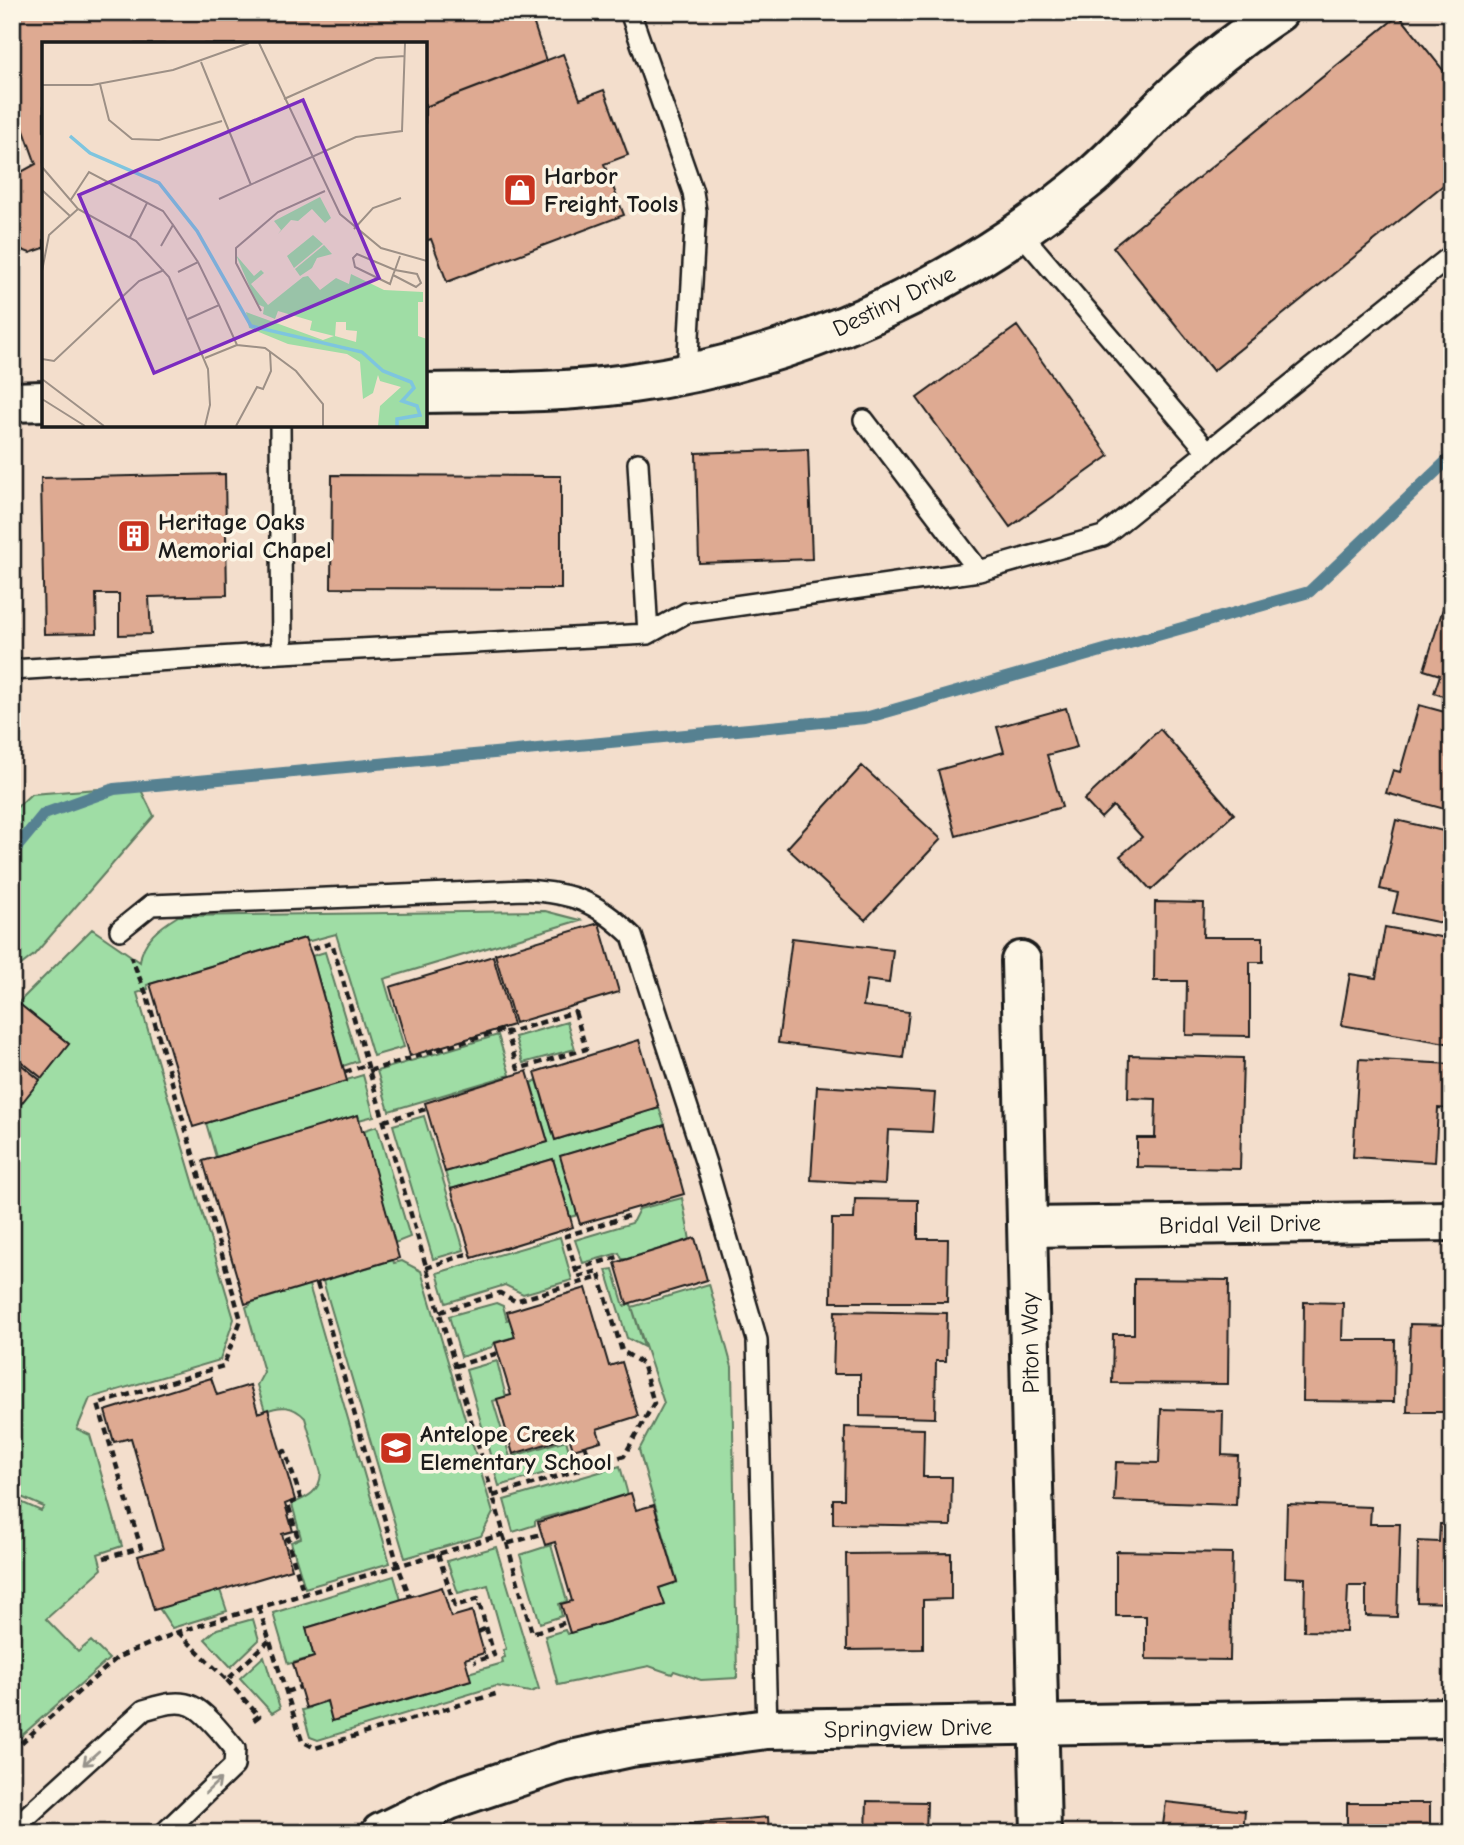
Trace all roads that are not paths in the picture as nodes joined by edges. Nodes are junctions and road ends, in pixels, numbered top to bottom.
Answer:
1 (630, 12) edge
2 (1278, 12) edge
3 (1020, 231) junction
4 (1452, 255) edge
5 (687, 373) junction
6 (427, 393) edge
7 (42, 401) edge
8 (12, 402) edge
9 (864, 420) dead end
10 (280, 427) edge
11 (1208, 452) junction
12 (638, 463) dead end
13 (979, 571) junction
14 (648, 634) junction
15 (282, 653) junction
16 (12, 670) edge
17 (120, 930) road end
18 (1021, 961) dead end
19 (1452, 1221) edge
20 (1028, 1227) junction
21 (1452, 1718) edge
22 (1040, 1726) junction
23 (767, 1729) junction
24 (404, 1827) edge
25 (12, 1829) edge
26 (164, 1833) edge
27 (1041, 1833) edge

1 - 5 lane
2 - 3 street, Destiny Drive
3 - 5 street, Destiny Drive
3 - 11 lane
4 - 11 lane
5 - 6 street, Destiny Drive
7 - 8 street
9 - 13 lane
10 - 15 lane
11 - 13 lane
12 - 14 lane
13 - 14 lane
14 - 15 lane
15 - 16 lane
17 - 23 lane
18 - 20 street, Piton Way
19 - 20 street, Bridal Veil Drive
20 - 22 street, Piton Way
21 - 22 street, Springview Drive
22 - 23 street, Springview Drive
22 - 27 street, Piton Way
23 - 24 street, Springview Drive
26 -> 25 lane

